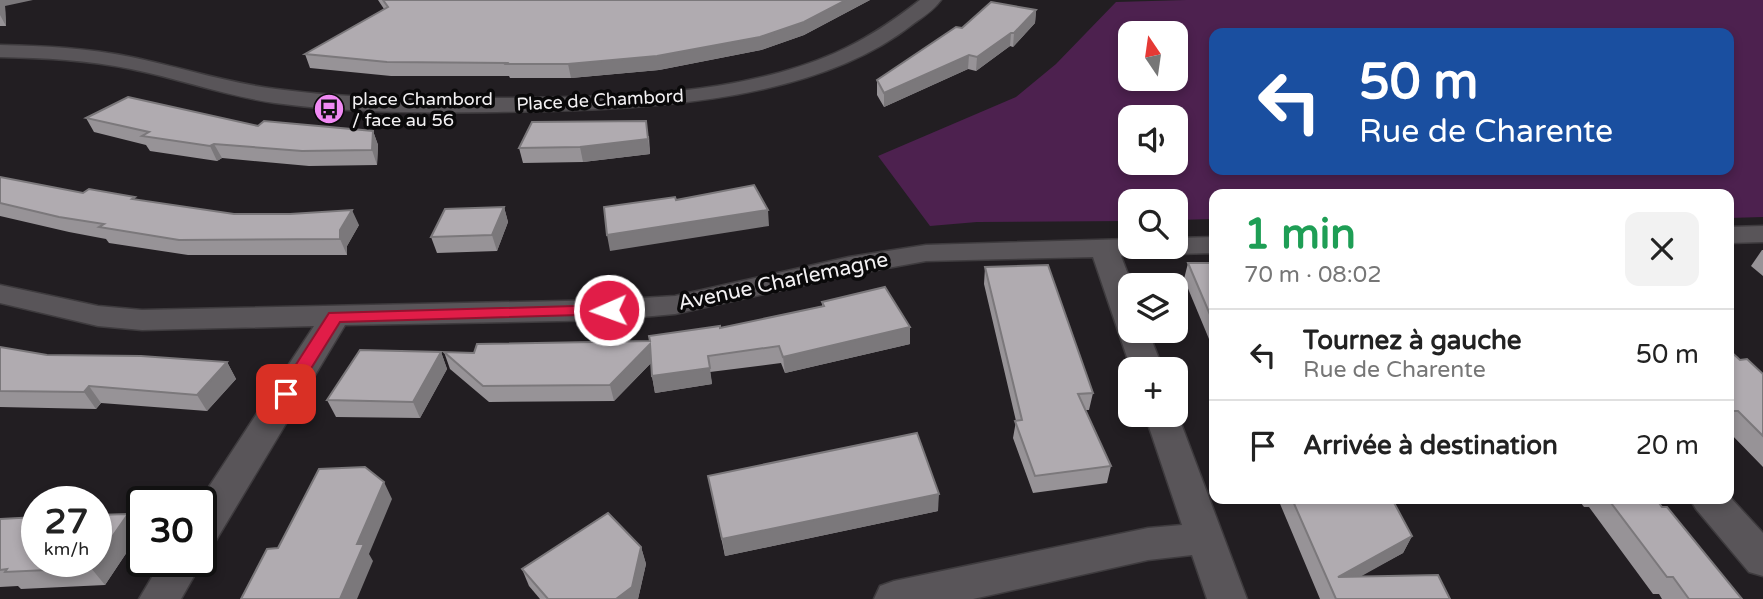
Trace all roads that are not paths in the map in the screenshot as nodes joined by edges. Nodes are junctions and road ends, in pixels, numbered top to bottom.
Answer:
1 (932, 0) edge
2 (0, 51) edge
3 (1763, 234) edge
4 (1734, 235) edge
5 (1188, 246) edge
6 (1209, 246) edge
7 (1104, 248) junction
8 (1118, 248) edge
9 (1118, 288) edge
10 (0, 294) edge
11 (335, 317) junction
12 (1166, 427) edge
13 (1713, 504) edge
14 (217, 505) edge
15 (1205, 538) junction
16 (1763, 560) edge
17 (173, 577) edge
18 (159, 599) edge
19 (894, 599) edge
20 (1227, 599) edge

1 - 2 street, Place de Chambord
3 - 4 street
5 - 6 street
7 - 8 street, Avenue Charlemagne
7 - 9 street
7 - 11 street, Avenue Charlemagne
10 - 11 street, Avenue Charlemagne
11 - 14 street
12 - 15 street
13 - 16 street
15 - 19 street
15 - 20 street
17 - 18 street

